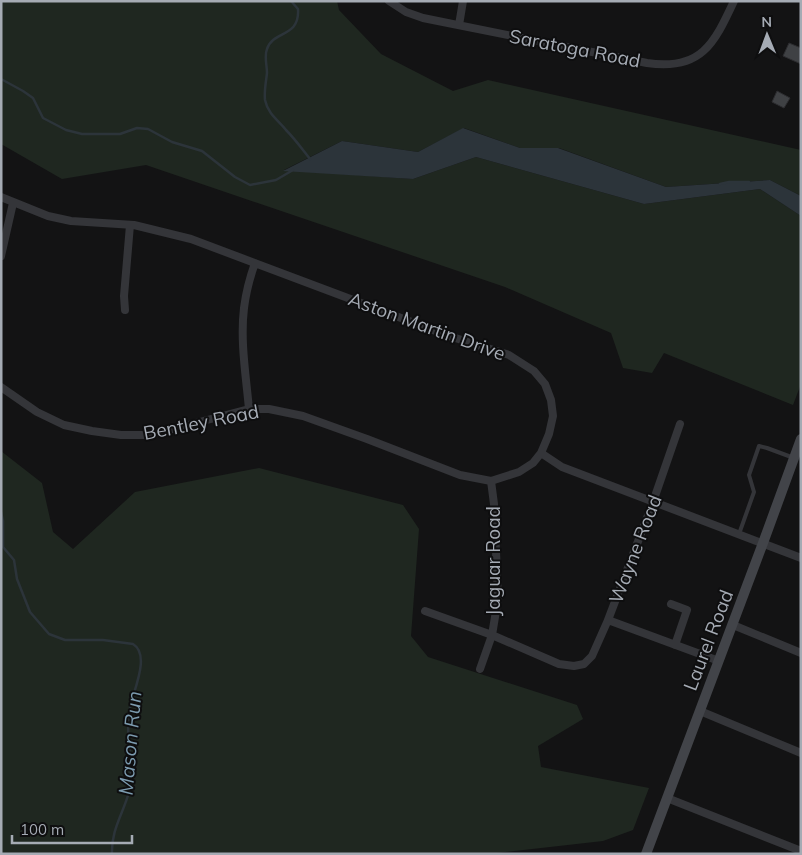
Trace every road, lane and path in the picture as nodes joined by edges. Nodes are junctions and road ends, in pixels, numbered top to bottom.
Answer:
1 (389, 1) edge
2 (463, 1) edge
3 (734, 1) edge
4 (458, 25) junction
5 (1, 197) edge
6 (13, 203) junction
7 (130, 225) junction
8 (1, 256) edge
9 (255, 263) junction
10 (124, 310) dead end
11 (1, 387) edge
12 (249, 409) junction
13 (680, 424) dead end
14 (801, 439) edge
15 (541, 453) junction
16 (794, 458) junction
17 (491, 481) junction
18 (653, 502) junction
19 (739, 534) junction
20 (763, 543) junction
21 (801, 558) edge
22 (671, 604) dead end
23 (425, 610) dead end
24 (608, 620) junction
25 (733, 625) junction
26 (492, 635) junction
27 (675, 645) junction
28 (801, 653) edge
29 (719, 661) junction
30 (480, 669) dead end
31 (700, 711) junction
32 (801, 752) edge
33 (668, 798) junction
34 (801, 851) edge
35 (646, 854) edge

1 - 4 street, Saratoga Road
2 - 4 street
3 - 4 street, Saratoga Road
5 - 6 street, Aston Martin Drive
6 - 7 street, Aston Martin Drive
6 - 8 street
7 - 9 street, Aston Martin Drive
7 - 10 street
9 - 12 street
9 - 15 street, Aston Martin Drive
11 - 12 street, Bentley Road
12 - 17 street, Bentley Road
13 - 18 street, Wayne Road
14 - 16 main road, Laurel Road
15 - 17 street, Bentley Road
15 - 18 street
16 - 19 lane
16 - 20 main road, Laurel Road
17 - 26 street, Jaguar Road
18 - 19 street
18 - 24 street, Wayne Road
19 - 20 street
20 - 21 street
20 - 25 main road, Laurel Road
22 - 27 street
23 - 26 street
24 - 26 street, Wayne Road
24 - 27 street
25 - 28 street
25 - 29 main road, Laurel Road
26 - 30 street, Jaguar Road
27 - 29 street
29 - 31 main road, Laurel Road
31 - 32 street
31 - 33 main road, Laurel Road
33 - 34 street
33 - 35 main road, Laurel Road

